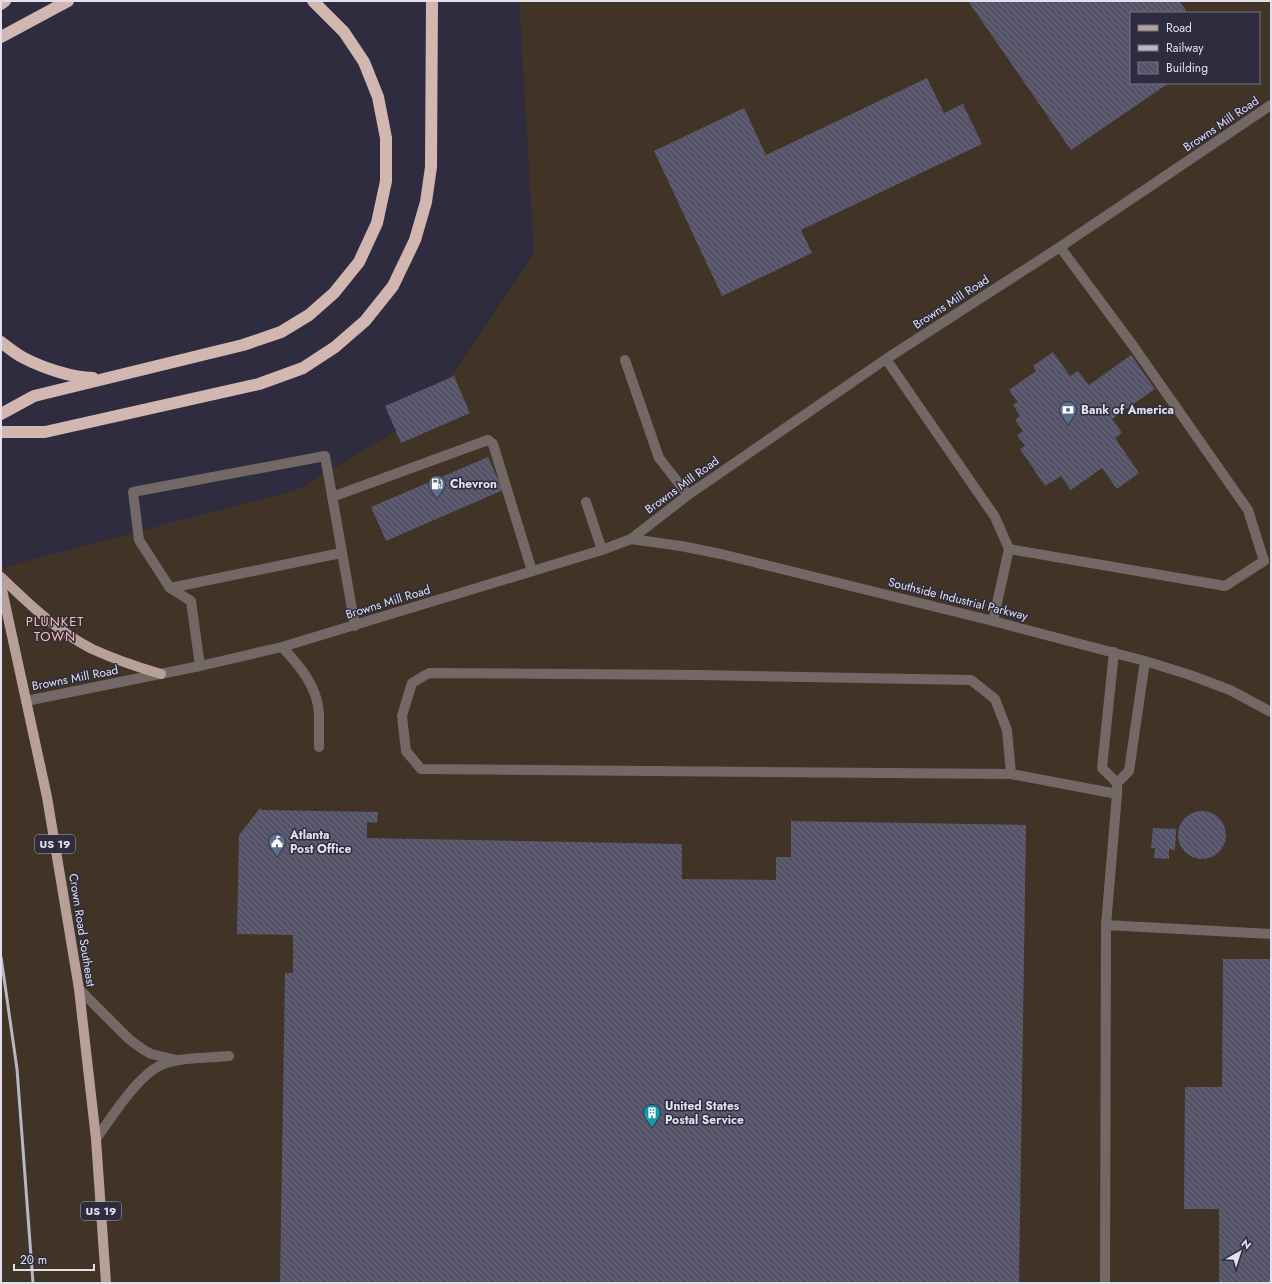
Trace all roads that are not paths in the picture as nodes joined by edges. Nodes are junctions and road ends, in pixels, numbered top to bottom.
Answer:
1 (5, 1) edge
2 (68, 1) edge
3 (312, 1) edge
4 (432, 1) edge
5 (1, 4) edge
6 (1, 37) edge
7 (1271, 106) edge
8 (1060, 247) junction
9 (1, 342) edge
10 (886, 359) junction
11 (625, 360) dead end
12 (102, 379) junction
13 (1, 414) edge
14 (1, 432) edge
15 (688, 495) junction
16 (332, 497) junction
17 (586, 502) dead end
18 (631, 539) junction
19 (1009, 549) junction
20 (602, 550) junction
21 (341, 553) junction
22 (532, 571) junction
23 (1, 577) edge
24 (1, 585) edge
25 (170, 588) junction
26 (993, 621) junction
27 (355, 626) junction
28 (282, 647) junction
29 (1114, 652) junction
30 (1145, 661) junction
31 (200, 666) junction
32 (161, 674) junction
33 (26, 701) junction
34 (1271, 712) edge
35 (319, 747) dead end
36 (1011, 774) junction
37 (1117, 782) junction
38 (1117, 794) junction
39 (1106, 925) junction
40 (1271, 934) edge
41 (78, 989) junction
42 (229, 1056) dead end
43 (177, 1060) junction
44 (96, 1139) junction
45 (106, 1283) edge
46 (1105, 1283) edge

1 - 5 highway
2 - 6 highway
3 - 12 highway
4 - 14 highway
7 - 8 street, Browns Mill Road
8 - 10 street, Browns Mill Road
8 - 19 street
9 - 12 highway
10 - 15 street, Browns Mill Road
10 - 19 street
11 - 15 street
12 - 13 highway
15 - 18 street, Browns Mill Road
16 - 21 street
16 - 22 street
16 - 25 street
17 - 20 street
18 - 20 street, Browns Mill Road
18 - 26 street, Southside Industrial Parkway
19 - 26 street
20 - 22 street, Browns Mill Road
21 - 25 street
21 - 27 street
22 - 27 street, Browns Mill Road
23 - 32 main road
24 - 33 main road, Crown Road Southeast / US 19
25 - 31 street
26 - 29 street, Southside Industrial Parkway
27 - 28 street, Browns Mill Road
28 - 31 street, Browns Mill Road
28 - 35 street
29 - 30 street, Southside Industrial Parkway
29 - 37 street
30 - 34 street, Southside Industrial Parkway
30 - 37 street
31 - 32 street, Browns Mill Road
32 - 33 street, Browns Mill Road
33 - 41 main road, Crown Road Southeast / US 19
36 - 36 street
36 - 38 street
37 - 38 street
38 - 39 street
39 - 40 street
39 - 46 street
41 - 43 street
41 - 44 main road, Crown Road Southeast / US 19
42 - 43 street
43 - 44 street
44 - 45 main road, Crown Road Southeast / US 19

